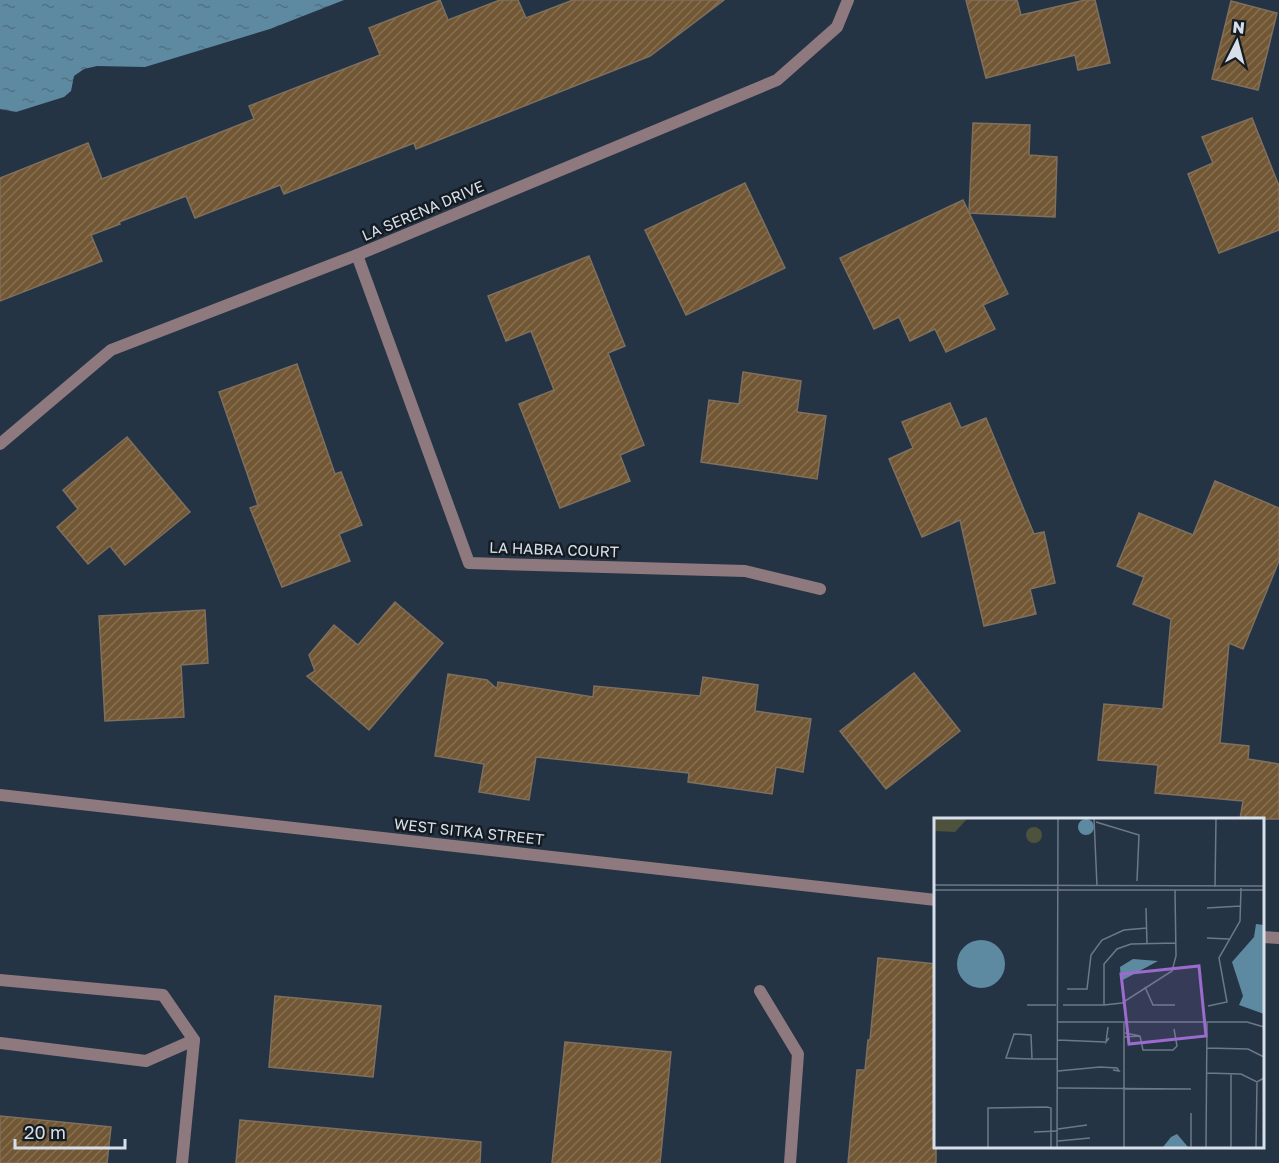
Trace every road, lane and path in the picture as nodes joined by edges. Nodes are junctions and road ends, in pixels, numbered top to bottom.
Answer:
1 (848, 0) edge
2 (357, 255) junction
3 (0, 444) edge
4 (820, 589) dead end
5 (0, 795) edge
6 (934, 900) edge
7 (1264, 937) edge
8 (1279, 938) edge
9 (0, 980) edge
10 (760, 991) dead end
11 (194, 1040) junction
12 (0, 1044) edge
13 (182, 1163) edge
14 (790, 1163) edge

1 - 2 street, LA SERENA DRIVE
2 - 3 street, LA SERENA DRIVE
2 - 4 street, LA HABRA COURT
5 - 6 street, WEST SITKA STREET
7 - 8 street
9 - 11 street
10 - 14 street
11 - 12 street
11 - 13 street

